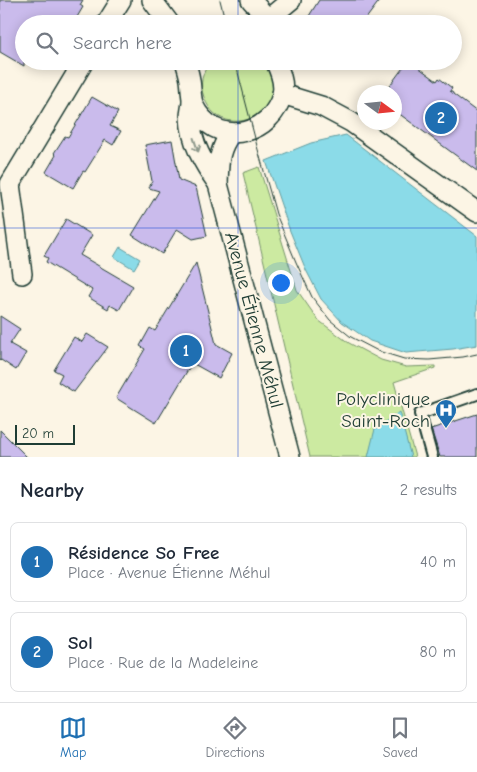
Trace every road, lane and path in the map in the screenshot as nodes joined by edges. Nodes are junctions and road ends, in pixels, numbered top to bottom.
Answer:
1 (121, 0) edge
2 (152, 0) edge
3 (251, 0) edge
4 (290, 1) edge
5 (112, 15) edge
6 (163, 15) edge
7 (265, 15) edge
8 (279, 15) edge
9 (79, 70) edge
10 (187, 70) edge
11 (193, 70) edge
12 (279, 70) edge
13 (190, 80) junction
14 (282, 94) junction
15 (192, 101) junction
16 (231, 132) junction
17 (218, 184) junction
18 (477, 212) edge
19 (22, 274) dead end
20 (477, 394) edge
21 (290, 457) edge
22 (432, 457) edge

1 - 5 street
2 - 6 street
3 - 7 street
4 - 8 street
9 - 19 street
10 - 13 street, Avenue Étienne Méhul
11 - 13 street, Avenue Étienne Méhul
12 - 14 street
13 - 15 street, Avenue Étienne Méhul
14 - 16 street, Avenue Étienne Méhul
14 - 18 street
15 - 16 street, Avenue Étienne Méhul
15 -> 17 street, Avenue Étienne Méhul
16 - 17 street, Avenue Étienne Méhul
17 - 21 street, Avenue Étienne Méhul
20 - 22 lane

